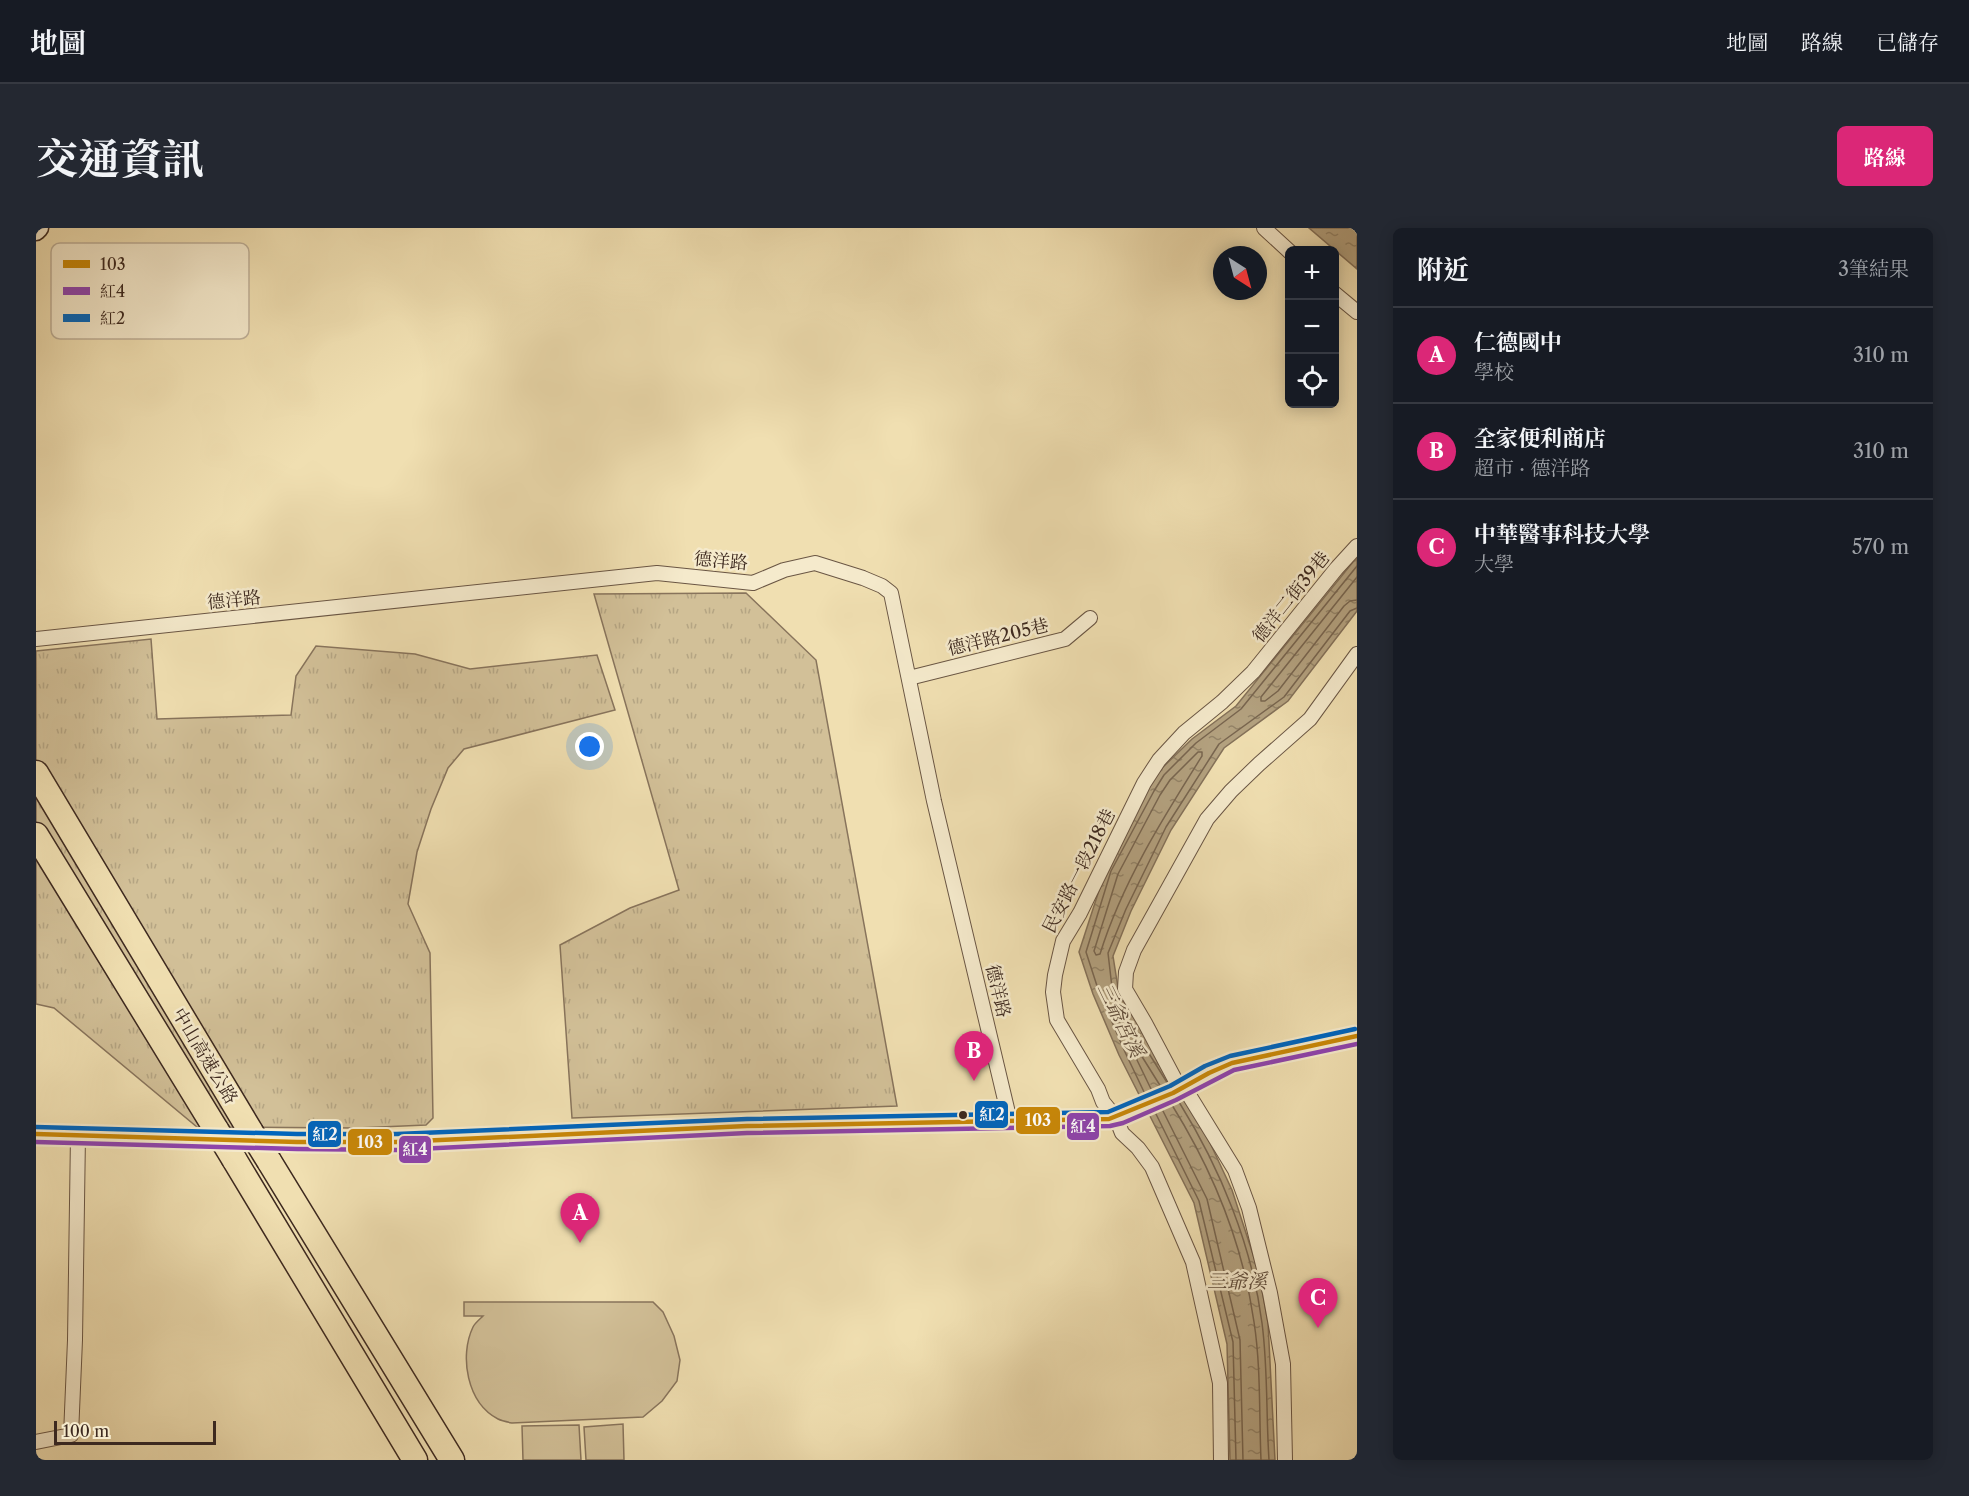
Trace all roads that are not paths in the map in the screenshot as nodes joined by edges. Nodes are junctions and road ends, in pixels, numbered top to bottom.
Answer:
1 (1264, 228) edge
2 (1285, 247) edge
3 (1339, 296) edge
4 (1357, 312) edge
5 (1357, 546) edge
6 (1090, 618) dead end
7 (36, 639) edge
8 (1357, 654) edge
9 (1253, 672) joint
10 (909, 678) junction
11 (36, 773) edge
12 (36, 835) edge
13 (1357, 1036) edge
14 (1179, 1090) junction
15 (1118, 1117) junction
16 (1010, 1122) junction
17 (36, 1134) edge
18 (78, 1135) junction
19 (206, 1135) junction
20 (283, 1141) tunnel mouth
21 (36, 1442) edge
22 (416, 1460) edge
23 (452, 1460) edge
24 (1221, 1460) edge
25 (1285, 1460) edge

1 - 2 street
3 - 4 street
5 - 9 street, 德洋二街39巷
6 - 10 street, 德洋路205巷
7 - 10 street, 德洋路
8 - 14 street
9 - 15 street, 民安路一段218巷
10 - 16 street, 德洋路
11 - 23 highway, 中山高速公路, bridge
12 - 19 highway, 中山高速公路
13 - 14 street
14 - 15 street
14 - 25 street
15 - 16 street
15 - 24 street, 民安路一段218巷
16 - 20 street
17 - 18 street
18 - 19 street
18 - 21 street
19 - 22 highway, 中山高速公路, bridge

